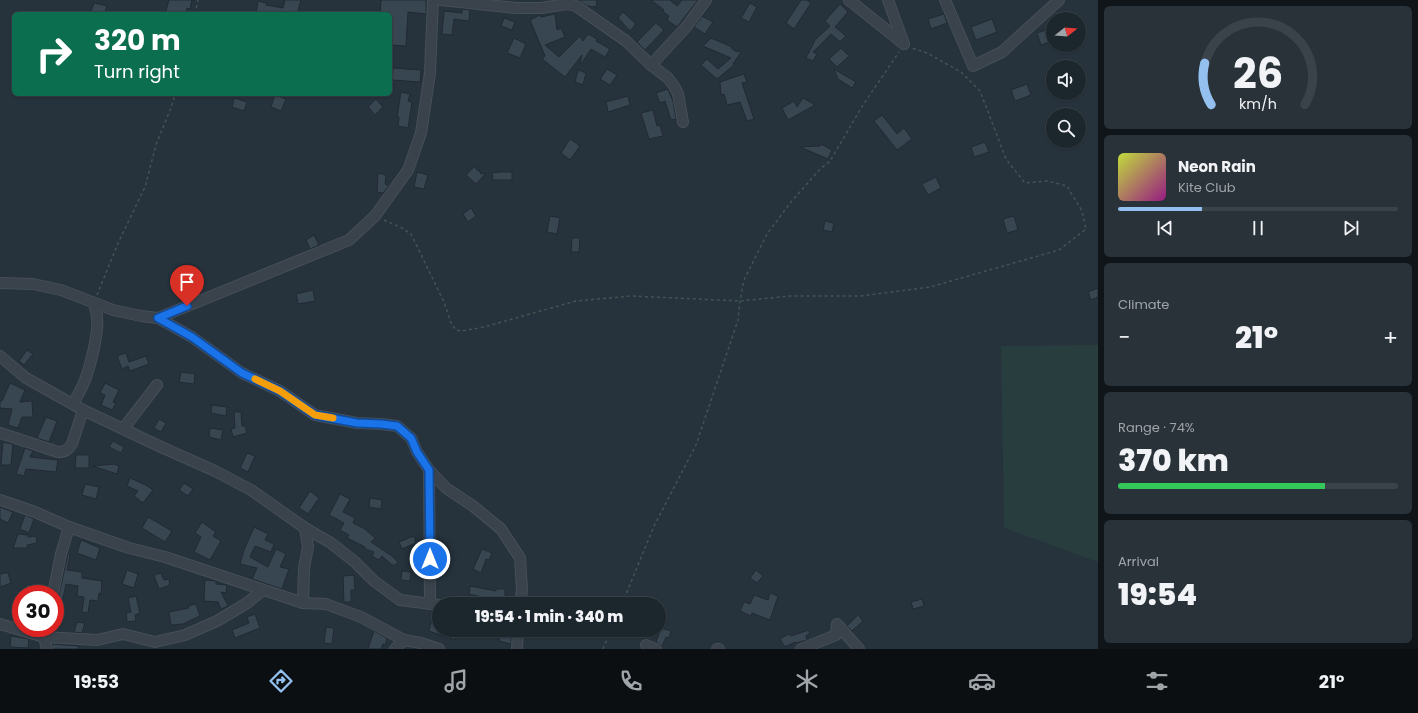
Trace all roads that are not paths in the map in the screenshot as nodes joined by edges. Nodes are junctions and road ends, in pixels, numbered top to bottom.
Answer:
1 (433, 0) edge
2 (441, 0) edge
3 (706, 0) edge
4 (849, 0) edge
5 (888, 0) edge
6 (945, 0) edge
7 (1059, 0) edge
8 (651, 65) junction
9 (683, 122) dead end
10 (0, 283) edge
11 (94, 303) junction
12 (158, 318) junction
13 (0, 356) edge
14 (157, 385) dead end
15 (72, 404) junction
16 (83, 410) junction
17 (123, 429) junction
18 (0, 434) edge
19 (429, 470) junction
20 (0, 500) edge
21 (69, 527) junction
22 (305, 528) junction
23 (55, 585) edge
24 (263, 590) junction
25 (434, 597) edge
26 (521, 597) edge
27 (303, 603) junction
28 (432, 605) edge
29 (0, 624) edge
30 (12, 626) edge
31 (64, 635) edge
32 (45, 637) edge
33 (518, 637) edge
34 (404, 640) junction
35 (646, 645) dead end
36 (46, 649) edge
37 (395, 649) edge
38 (439, 649) edge
39 (517, 649) edge
40 (656, 649) edge
41 (801, 649) edge
42 (860, 649) edge

1 - 12 street
2 - 8 street
3 - 8 street
4 - 5 street
6 - 7 street
8 - 9 street
10 - 11 street
11 - 12 street
11 - 15 street
12 - 19 street
13 - 15 street
14 - 17 street
15 - 16 street
16 - 17 street
16 - 18 street
17 - 22 street
19 - 25 street
19 - 26 street
20 - 21 street
21 - 23 street
21 - 24 street
22 - 27 street
22 - 28 street
24 - 27 street
24 - 31 street
27 - 34 street
29 - 30 street
32 - 36 street
33 - 39 street
34 - 37 street
34 - 38 street
35 - 40 street
41 - 42 street

